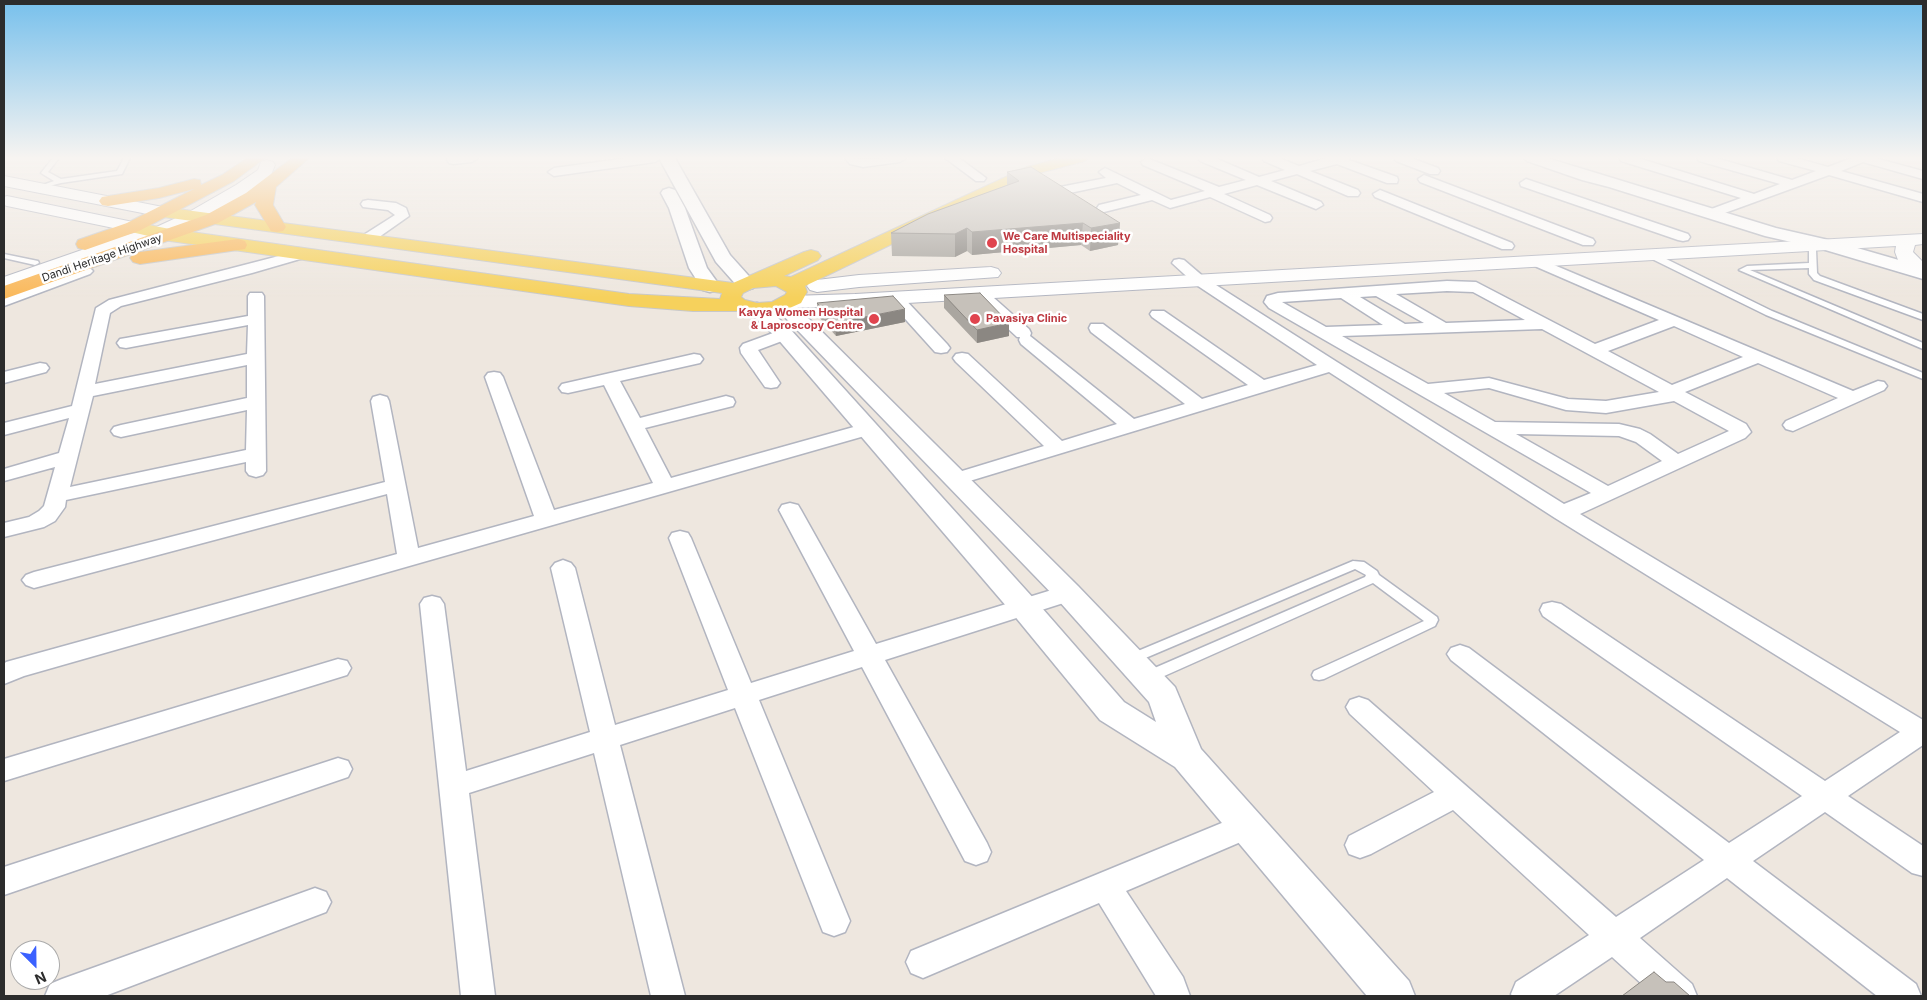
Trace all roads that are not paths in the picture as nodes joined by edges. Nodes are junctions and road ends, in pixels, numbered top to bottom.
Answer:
1 (24, 205) edge
2 (129, 205) edge
3 (201, 205) edge
4 (209, 205) edge
5 (224, 205) edge
6 (264, 205) edge
7 (376, 205) edge
8 (675, 205) edge
9 (693, 205) edge
10 (923, 205) edge
11 (966, 205) edge
12 (1118, 205) edge
13 (1239, 205) edge
14 (1406, 205) edge
15 (1499, 205) edge
16 (1589, 205) edge
17 (1660, 205) edge
18 (1682, 205) edge
19 (1736, 205) edge
20 (1104, 208) dead end
21 (1711, 214) junction
22 (187, 215) junction
23 (1266, 218) dead end
24 (1923, 224) edge
25 (278, 227) junction
26 (864, 232) dead end
27 (1770, 232) junction
28 (147, 233) junction
29 (1747, 233) junction
30 (1683, 237) junction
31 (367, 239) junction
32 (1915, 240) edge
33 (1588, 242) junction
34 (238, 245) junction
35 (1507, 246) junction
36 (828, 248) dead end
37 (1813, 251) junction
38 (302, 254) junction
39 (1651, 255) junction
40 (4, 256) edge
41 (1535, 261) junction
42 (1169, 264) joint
43 (1417, 268) junction
44 (41, 270) junction
45 (86, 271) junction
46 (1923, 272) edge
47 (1004, 273) dead end
48 (4, 274) edge
49 (1200, 281) junction
50 (4, 284) edge
51 (710, 286) junction
52 (1447, 286) junction
53 (1466, 286) junction
54 (1923, 286) edge
55 (1379, 291) junction
56 (4, 292) edge
57 (979, 293) junction
58 (1343, 293) junction
59 (746, 294) junction
60 (790, 295) junction
61 (256, 296) dead end
62 (895, 298) junction
63 (4, 301) edge
64 (1158, 314) dead end
65 (1923, 317) edge
66 (256, 319) junction
67 (1673, 321) junction
68 (1543, 324) junction
69 (1442, 327) junction
70 (1097, 328) dead end
71 (1401, 329) junction
72 (1322, 332) junction
73 (784, 334) junction
74 (126, 344) dead end
75 (1923, 346) edge
76 (941, 348) dead end
77 (1600, 348) dead end
78 (1758, 357) junction
79 (256, 358) junction
80 (962, 358) dead end
81 (694, 359) dead end
82 (1331, 366) junction
83 (40, 368) dead end
84 (1923, 376) edge
85 (494, 377) dead end
86 (4, 378) edge
87 (610, 379) junction
88 (770, 382) dead end
89 (1262, 386) junction
90 (1878, 386) dead end
91 (568, 388) dead end
92 (1426, 390) junction
93 (1678, 392) junction
94 (1852, 397) junction
95 (83, 400) junction
96 (256, 402) junction
97 (380, 402) dead end
98 (726, 402) dead end
99 (1199, 406) junction
100 (634, 425) junction
101 (1794, 425) dead end
102 (1131, 426) junction
103 (1491, 428) junction
104 (4, 429) edge
105 (868, 429) junction
106 (121, 431) dead end
107 (1058, 448) junction
108 (68, 457) junction
109 (1677, 462) junction
110 (4, 475) edge
111 (956, 479) junction
112 (396, 485) junction
113 (665, 486) junction
114 (1607, 494) junction
115 (57, 496) junction
116 (790, 510) dead end
117 (1563, 513) junction
118 (546, 519) junction
119 (4, 530) edge
120 (680, 538) dead end
121 (409, 558) junction
122 (563, 568) dead end
123 (1373, 577) junction
124 (34, 580) dead end
125 (1068, 593) junction
126 (432, 604) dead end
127 (1024, 607) junction
128 (1552, 610) dead end
129 (1460, 654) dead end
130 (870, 656) junction
131 (338, 668) dead end
132 (1138, 669) junction
133 (1319, 674) dead end
134 (4, 675) edge
135 (743, 695) junction
136 (1359, 707) dead end
137 (1922, 732) edge
138 (605, 739) junction
139 (1187, 757) junction
140 (338, 769) dead end
141 (4, 770) edge
142 (454, 786) junction
143 (1456, 794) junction
144 (1825, 796) junction
145 (1246, 826) junction
146 (1360, 845) dead end
147 (976, 852) dead end
148 (1728, 861) junction
149 (1923, 863) edge
150 (4, 881) edge
151 (1105, 885) junction
152 (315, 902) dead end
153 (834, 921) dead end
154 (1614, 937) junction
155 (923, 962) dead end
156 (1528, 994) dead end
157 (62, 996) edge
158 (478, 996) edge
159 (668, 996) edge
160 (1173, 996) edge
161 (1394, 996) edge
162 (1680, 996) edge
163 (1904, 996) edge

1 - 28 main road
2 - 22 main road
3 - 22 highway
4 - 22 main road
5 - 22 highway, Dandi Heritage Highway
6 - 25 highway
7 - 31 street
8 - 51 street
9 - 59 street
10 - 26 main road
11 - 60 main road
12 - 20 street
13 - 23 street
14 - 35 street
15 - 33 street
16 - 30 street
17 - 29 street
18 - 21 street
19 - 21 street
21 - 27 street
22 - 25 main road
22 - 28 highway, Dandi Heritage Highway
22 - 28 highway
24 - 27 main road
25 - 31 main road
27 - 29 main road
27 - 37 street
28 - 34 main road
28 - 44 highway, Dandi Heritage Highway
28 - 44 highway
28 - 50 main road
29 - 30 main road
29 - 37 street
30 - 33 main road
31 - 51 main road
32 - 37 main road
32 - 46 main road
33 - 35 main road
34 - 38 main road
34 - 45 highway
35 - 42 main road
36 - 59 main road
37 - 39 main road
37 - 46 street
37 - 54 street
37 - 65 lane
37 - 75 lane
38 - 59 main road
38 - 95 street
39 - 41 main road
39 - 84 lane
40 - 44 lane
41 - 43 main road
41 - 67 street
42 - 49 street
43 - 49 main road
43 - 52 street
43 - 53 street
44 - 45 highway
44 - 48 highway
44 - 56 highway, Dandi Heritage Highway
45 - 63 street
47 - 60 main road
49 - 57 main road
49 - 82 street
51 - 59 main road
52 - 53 street
52 - 55 street
53 - 68 street
55 - 58 street
55 - 69 street
57 - 62 main road
57 - 102 street
58 - 71 street
58 - 72 street
59 - 60 main road
59 - 60 main road
59 - 73 street
60 - 62 main road
60 - 111 street
61 - 66 street
62 - 76 street
64 - 89 street
66 - 74 street
66 - 79 street
67 - 77 street
67 - 78 street
68 - 69 street
68 - 93 street
69 - 71 street
70 - 99 street
71 - 72 street
72 - 92 street
73 - 88 street
73 - 105 street
78 - 93 street
78 - 94 street
79 - 95 street
79 - 96 street
80 - 107 street
81 - 87 street
82 - 89 street
82 - 117 street
83 - 86 street
85 - 118 street
87 - 91 street
87 - 100 street
89 - 99 street
90 - 94 street
92 - 93 street
92 - 103 street
93 - 109 street
94 - 101 street
95 - 104 street
95 - 108 street
96 - 106 street
96 - 115 street
97 - 112 street
98 - 100 street
99 - 102 street
100 - 113 street
102 - 107 street
103 - 109 street
103 - 114 street
105 - 113 street
105 - 127 street
107 - 111 street
108 - 110 street
108 - 115 street
109 - 114 street
111 - 125 street
112 - 121 street
112 - 124 street
113 - 118 street
114 - 117 street
115 - 119 street
116 - 130 street
117 - 137 street
118 - 121 street
120 - 135 street
121 - 134 street
122 - 138 street
123 - 132 lane
123 - 132 lane
123 - 133 lane
125 - 127 street
125 - 132 street
126 - 142 street
127 - 130 street
127 - 139 street
128 - 144 street
129 - 148 street
130 - 135 street
130 - 147 street
131 - 141 street
132 - 139 street
135 - 138 street
135 - 153 street
136 - 143 street
137 - 144 street
138 - 142 street
138 - 159 street
139 - 145 street
140 - 150 street
142 - 158 street
143 - 146 street
143 - 154 street
144 - 148 street
144 - 149 street
145 - 151 street
145 - 161 street
148 - 154 street
148 - 163 street
151 - 155 street
151 - 160 street
152 - 157 street
154 - 156 street
154 - 162 street

